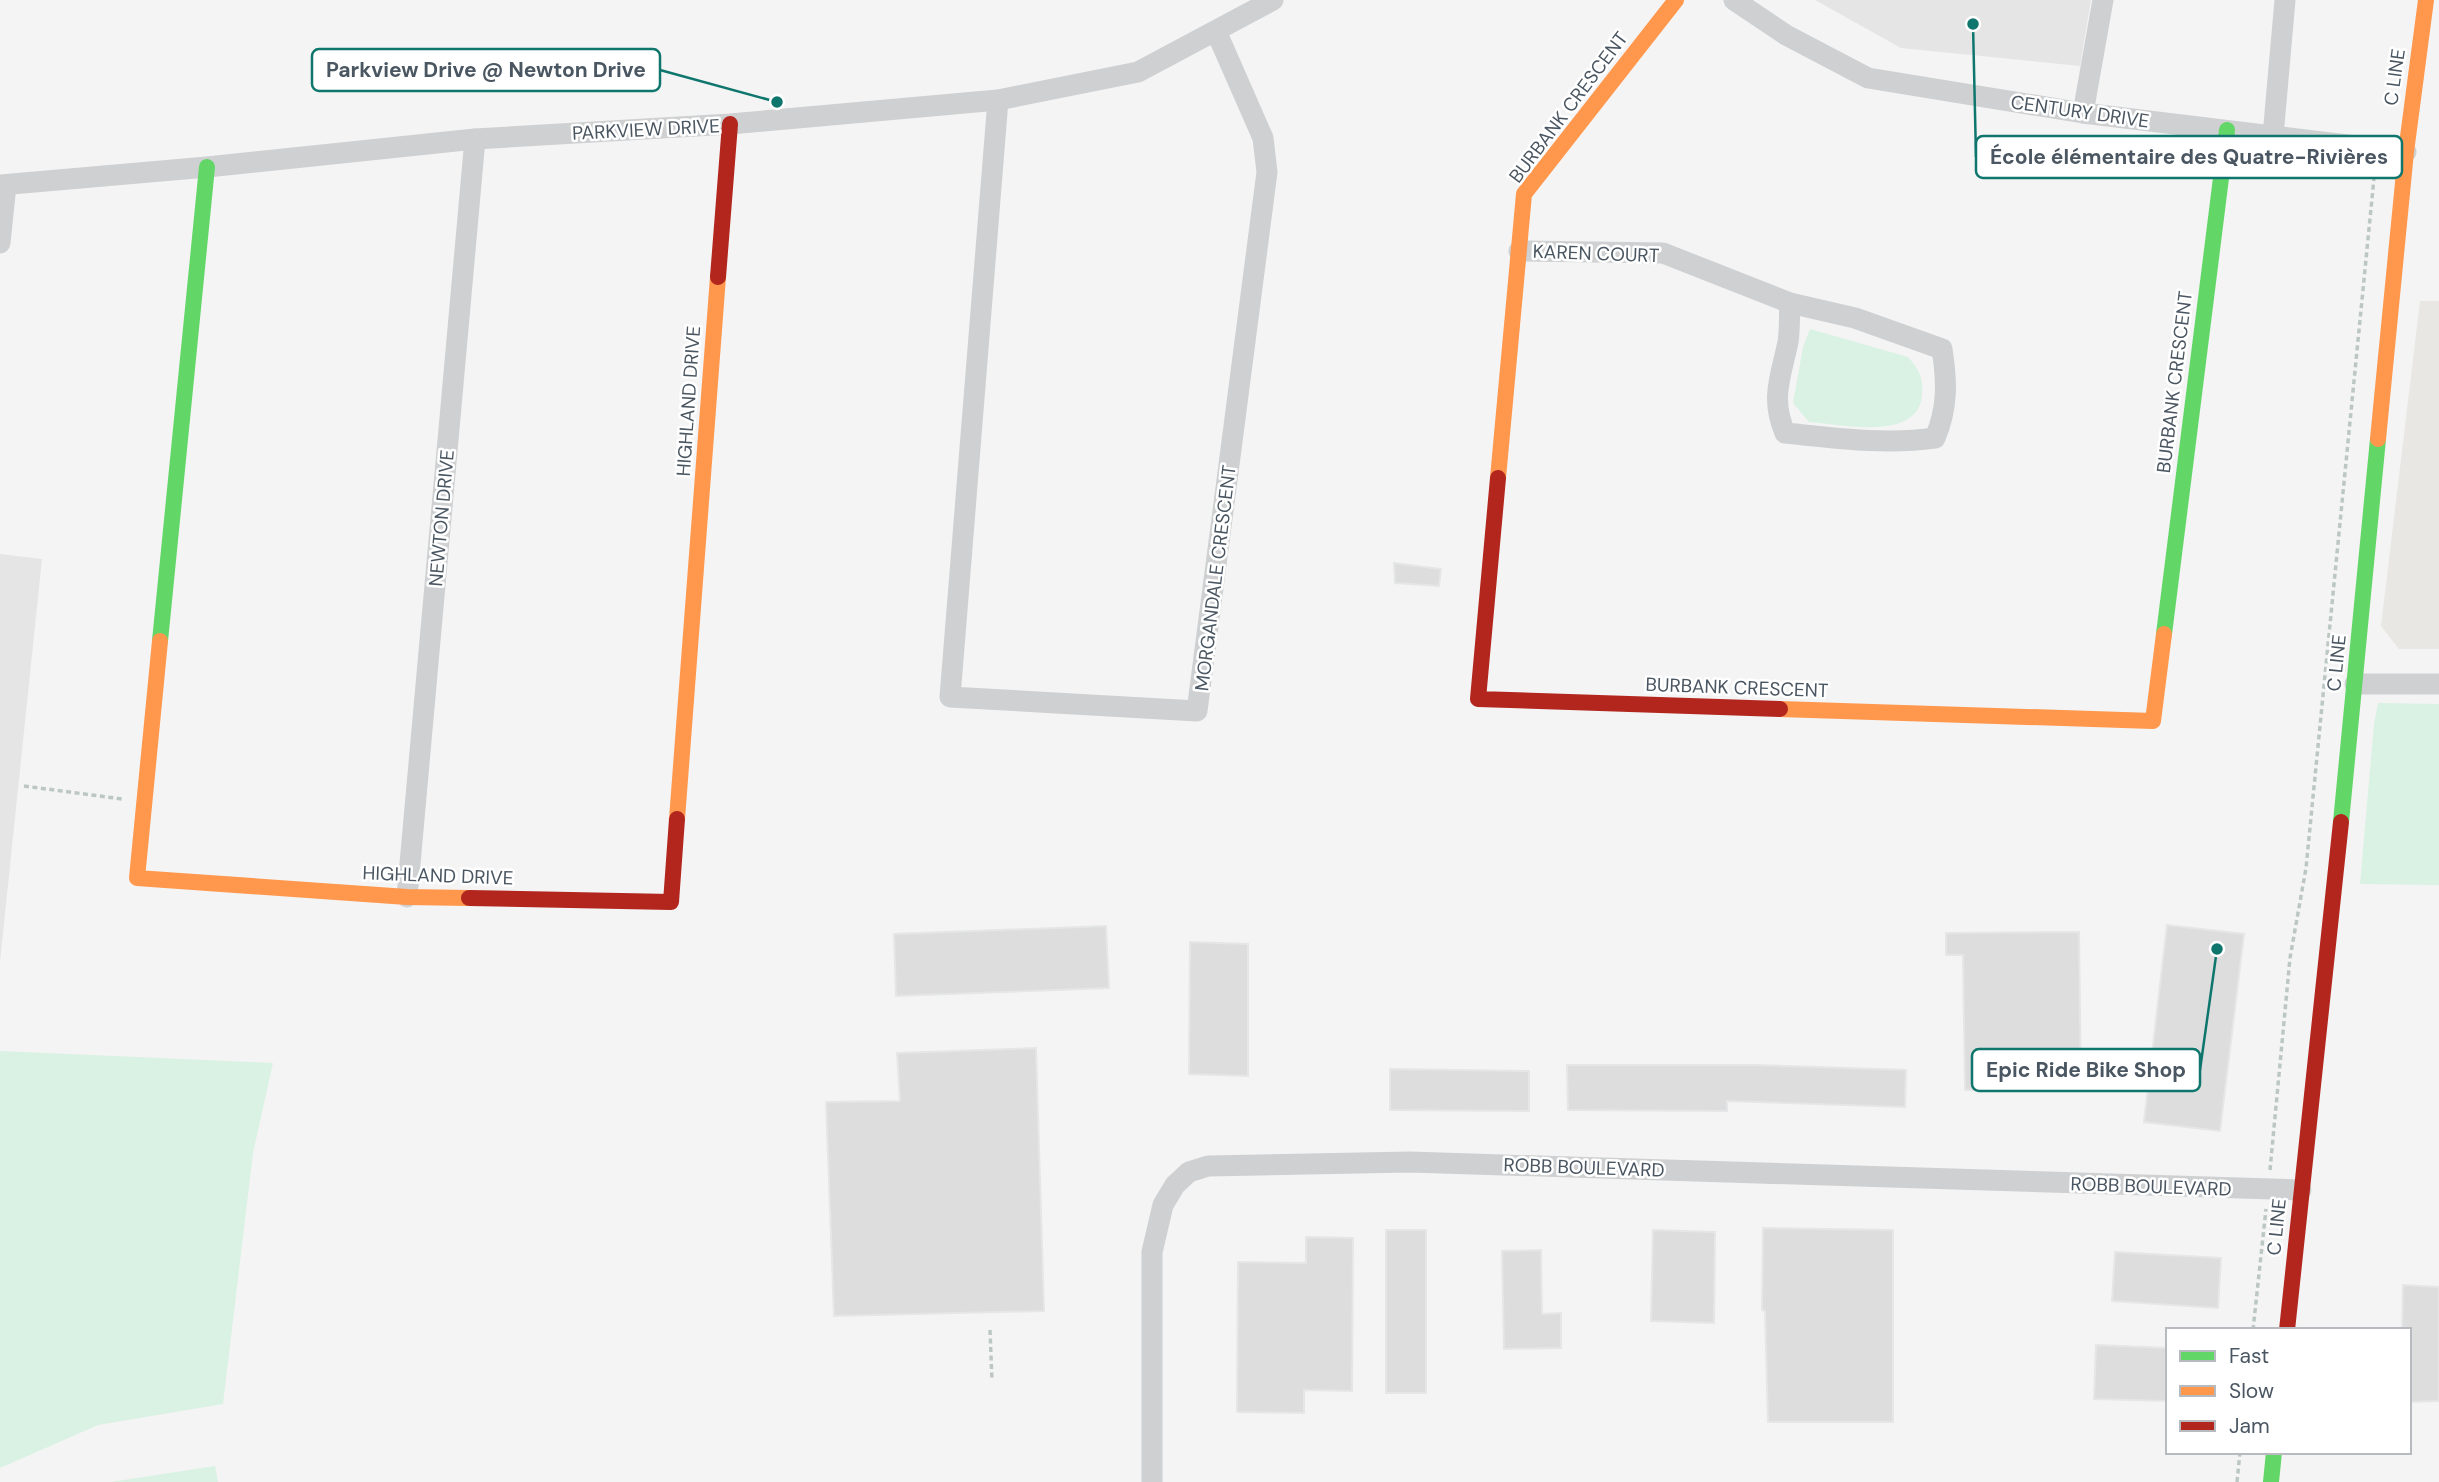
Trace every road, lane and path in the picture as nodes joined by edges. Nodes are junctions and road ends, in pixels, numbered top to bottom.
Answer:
1 (1273, 0) edge
2 (1676, 0) edge
3 (1734, 0) edge
4 (2103, 0) edge
5 (2284, 0) edge
6 (2426, 0) edge
7 (1216, 31) junction
8 (998, 100) junction
9 (2083, 113) junction
10 (730, 124) junction
11 (2227, 130) junction
12 (2273, 136) junction
13 (475, 139) junction
14 (2377, 149) junction
15 (2406, 152) junction
16 (207, 167) junction
17 (3, 185) edge
18 (0, 243) edge
19 (1519, 251) junction
20 (1790, 303) junction
21 (2355, 684) junction
22 (2439, 684) edge
23 (24, 786) dead end
24 (145, 803) junction
25 (407, 897) junction
26 (2269, 1189) junction
27 (2301, 1191) junction
28 (2253, 1328) edge
29 (2287, 1328) edge
30 (990, 1330) dead end
31 (992, 1381) dead end
32 (2240, 1454) edge
33 (2274, 1454) edge
34 (1152, 1482) edge
35 (2237, 1482) edge
36 (2271, 1482) edge

1 - 7 street, PARKVIEW DRIVE
2 - 19 street, BURBANK CRESCENT
3 - 9 street, CENTURY DRIVE
4 - 9 street
5 - 12 street
6 - 15 street, C LINE
7 - 8 street, PARKVIEW DRIVE
7 - 8 street, MORGANDALE CRESCENT
8 - 10 street, PARKVIEW DRIVE
9 - 11 street, CENTURY DRIVE
10 - 13 street, PARKVIEW DRIVE
10 - 25 street, HIGHLAND DRIVE
11 - 12 street, CENTURY DRIVE
11 - 19 street, BURBANK CRESCENT
12 - 14 street, CENTURY DRIVE
13 - 16 street, PARKVIEW DRIVE
13 - 25 street, NEWTON DRIVE
14 - 15 street, CENTURY DRIVE
14 - 26 path
15 - 21 street, C LINE
16 - 17 street, PARKVIEW DRIVE
16 - 24 street, HIGHLAND DRIVE
17 - 18 street
19 - 20 street, KAREN COURT
20 - 20 street, KAREN COURT
21 - 22 street
21 - 27 street, C LINE
23 - 24 path
24 - 25 street, HIGHLAND DRIVE
26 - 27 street, ROBB BOULEVARD
26 - 28 path
26 - 34 street, ROBB BOULEVARD
27 - 29 street, C LINE
30 - 31 path
32 - 35 path
33 - 36 street

